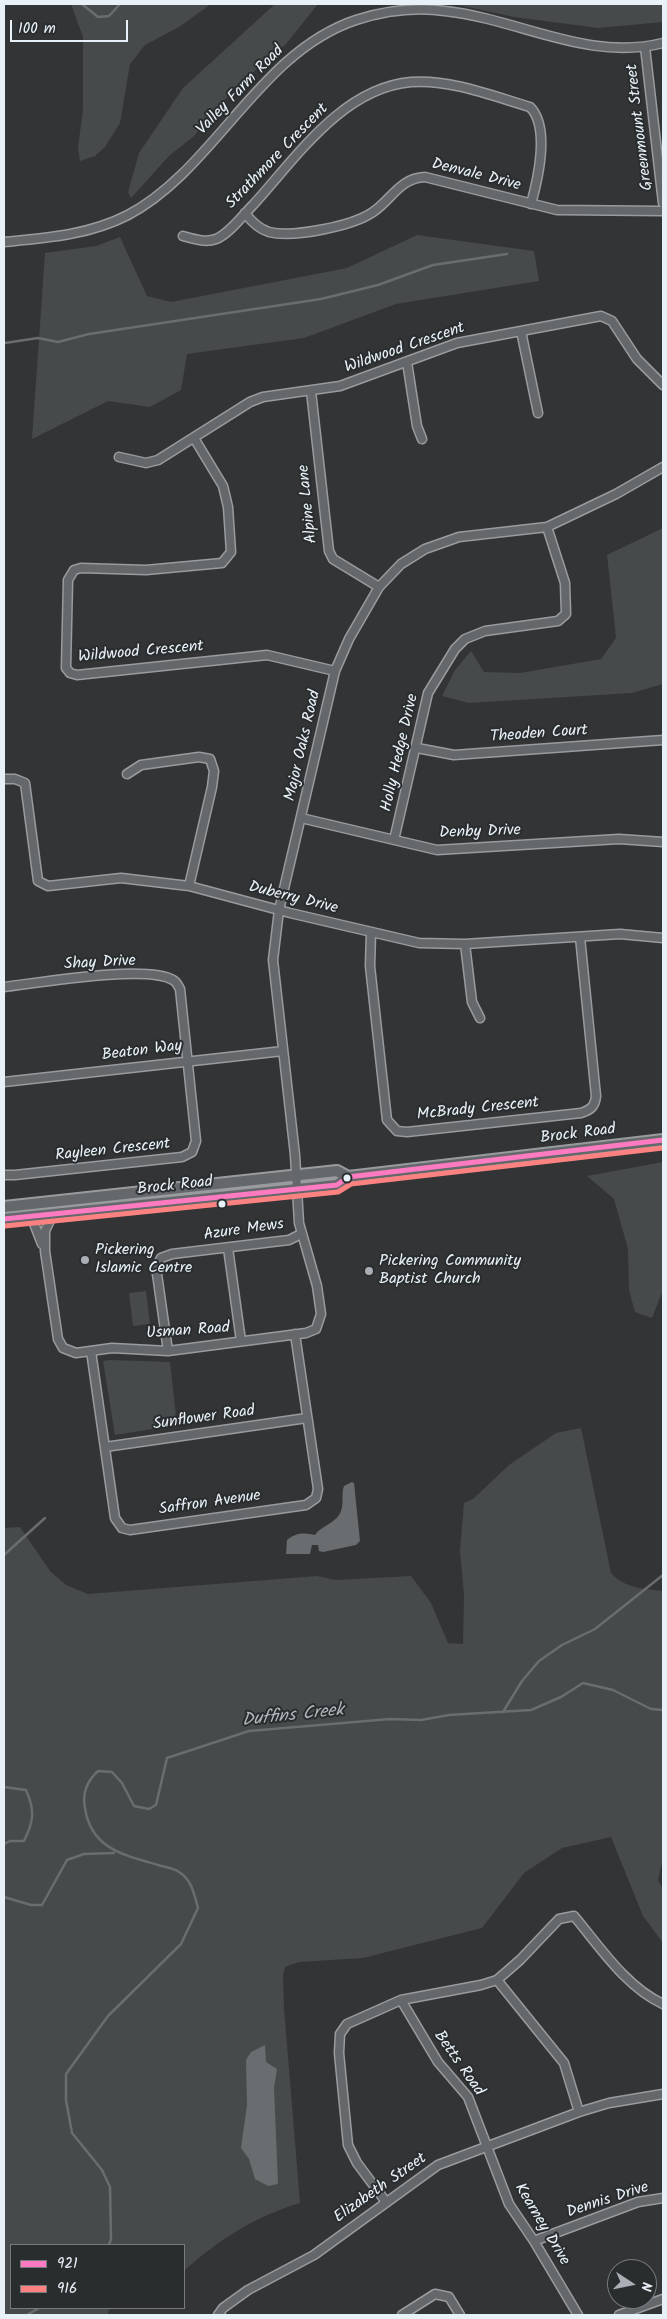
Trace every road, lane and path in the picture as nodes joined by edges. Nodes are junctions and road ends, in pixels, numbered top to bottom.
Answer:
1 (663, 43) edge
2 (645, 47) junction
3 (663, 203) edge
4 (531, 204) junction
5 (663, 211) edge
6 (245, 213) junction
7 (183, 236) dead end
8 (4, 242) edge
9 (521, 331) junction
10 (407, 362) junction
11 (663, 386) edge
12 (311, 391) junction
13 (538, 413) dead end
14 (194, 438) junction
15 (422, 439) dead end
16 (119, 457) dead end
17 (663, 467) edge
18 (547, 527) junction
19 (379, 587) junction
20 (335, 671) junction
21 (663, 740) edge
22 (417, 748) junction
23 (127, 774) dead end
24 (4, 779) edge
25 (301, 818) junction
26 (394, 840) junction
27 (663, 842) edge
28 (189, 886) junction
29 (280, 910) junction
30 (372, 932) junction
31 (580, 937) junction
32 (663, 938) edge
33 (465, 944) junction
34 (4, 986) edge
35 (480, 1018) dead end
36 (283, 1050) junction
37 (187, 1061) junction
38 (4, 1082) edge
39 (663, 1140) edge
40 (4, 1175) edge
41 (296, 1175) junction
42 (348, 1178) junction
43 (296, 1189) junction
44 (46, 1201) junction
45 (4, 1207) edge
46 (53, 1214) junction
47 (31, 1216) junction
48 (4, 1219) edge
49 (300, 1234) junction
50 (228, 1248) junction
51 (45, 1251) junction
52 (295, 1334) junction
53 (242, 1341) junction
54 (91, 1351) junction
55 (168, 1351) junction
56 (307, 1418) junction
57 (105, 1447) junction
58 (497, 1980) junction
59 (401, 2000) junction
60 (663, 2004) edge
61 (663, 2094) edge
62 (579, 2112) junction
63 (487, 2147) junction
64 (663, 2198) edge
65 (386, 2202) junction
66 (534, 2241) junction
67 (663, 2299) edge
68 (218, 2315) edge
69 (402, 2315) edge
70 (460, 2315) edge
71 (578, 2315) edge
72 (619, 2315) edge

1 - 2 street, Valley Farm Road
2 - 3 street, Greenmount Street
2 - 8 street, Valley Farm Road
4 - 5 street, Denvale Drive
4 - 6 street, Denvale Drive
4 - 6 street, Strathmore Crescent
6 - 7 street, Strathmore Crescent
9 - 10 street, Wildwood Crescent
9 - 11 street, Wildwood Crescent
9 - 13 street
10 - 12 street, Wildwood Crescent
10 - 15 street
12 - 14 street, Wildwood Crescent
12 - 19 street, Alpine Lane
14 - 16 street, Wildwood Crescent
14 - 20 street, Wildwood Crescent
17 - 18 street, Major Oaks Road
18 - 19 street, Major Oaks Road
18 - 22 street, Holly Hedge Drive
19 - 20 street, Major Oaks Road
20 - 25 street, Major Oaks Road
21 - 22 street, Theoden Court
22 - 26 street, Holly Hedge Drive
23 - 28 street
24 - 28 street, Duberry Drive
25 - 26 street, Denby Drive
25 - 29 street, Major Oaks Road
26 - 27 street, Denby Drive
28 - 29 street, Duberry Drive
29 - 30 street, Duberry Drive
29 - 36 street, Major Oaks Road
30 - 31 street, McBrady Crescent
30 - 33 street, Duberry Drive
31 - 32 street, Duberry Drive
31 - 33 street, Duberry Drive
33 - 35 street
34 - 37 street, Shay Drive
36 - 37 street, Beaton Way
36 - 41 street, Major Oaks Road
37 - 38 street, Beaton Way
37 - 40 street, Rayleen Crescent
39 - 42 main road, Brock Road
41 - 42 main road, Brock Road
41 - 43 street, Major Oaks Road
41 - 44 main road, Brock Road
42 - 43 main road, Brock Road
43 - 46 main road, Brock Road
43 - 49 street, Major Oaks Road
44 - 45 main road, Brock Road
44 - 47 main road
46 - 47 main road, Brock Road
46 - 51 street, Usman Road
47 - 48 main road, Brock Road
47 - 51 street, Usman Road
49 - 50 street, Azure Mews
49 - 52 street, Usman Road
50 - 53 street
50 - 55 street, Azure Mews
51 - 54 street, Usman Road
52 - 53 street, Usman Road
52 - 56 street, Saffron Avenue
53 - 55 street, Usman Road
54 - 55 street, Usman Road
54 - 57 street, Saffron Avenue
56 - 57 street, Sunflower Road
56 - 57 street, Saffron Avenue
58 - 59 street
58 - 60 street
58 - 62 street
59 - 63 street, Betts Road
59 - 65 street
61 - 62 street, Elizabeth Street
62 - 63 street, Elizabeth Street
63 - 65 street, Elizabeth Street
63 - 66 street, Kearney Drive
64 - 66 street, Dennis Drive
65 - 68 street, Elizabeth Street
66 - 71 street, Kearney Drive
67 - 72 street
69 - 70 street

